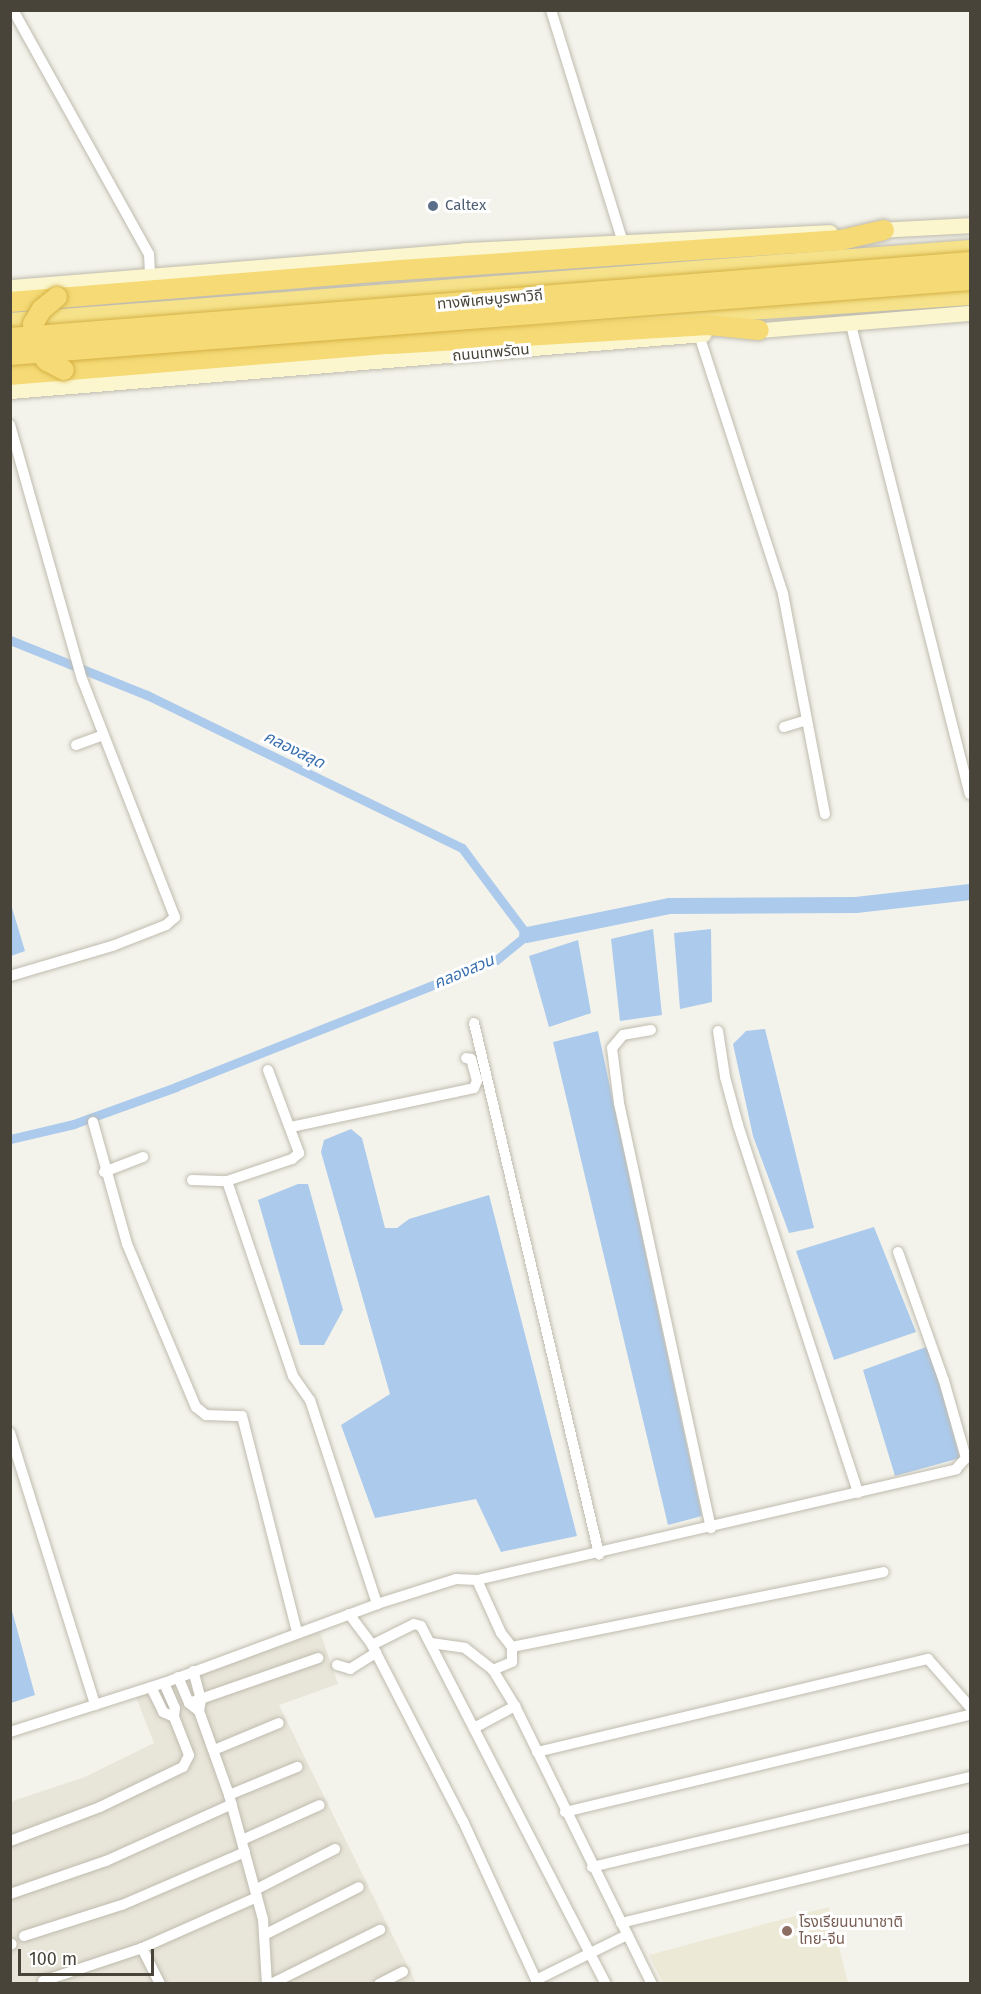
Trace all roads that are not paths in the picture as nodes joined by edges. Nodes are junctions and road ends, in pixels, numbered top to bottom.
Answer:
1 (13, 10) edge
2 (550, 10) edge
3 (970, 225) edge
4 (884, 230) junction
5 (622, 240) junction
6 (841, 240) junction
7 (970, 249) edge
8 (916, 250) junction
9 (970, 262) edge
10 (150, 276) junction
11 (970, 280) edge
12 (10, 287) edge
13 (970, 296) edge
14 (57, 297) junction
15 (10, 302) edge
16 (836, 303) junction
17 (970, 313) edge
18 (850, 321) junction
19 (10, 322) edge
20 (704, 330) junction
21 (759, 330) joint
22 (10, 338) edge
23 (10, 354) edge
24 (10, 364) edge
25 (64, 370) junction
26 (10, 375) edge
27 (10, 391) edge
28 (10, 425) edge
29 (807, 720) junction
30 (784, 727) dead end
31 (103, 735) junction
32 (76, 745) dead end
33 (970, 794) edge
34 (825, 814) dead end
35 (10, 976) edge
36 (474, 1023) dead end
37 (651, 1030) dead end
38 (718, 1031) dead end
39 (466, 1058) dead end
40 (268, 1070) dead end
41 (93, 1122) dead end
42 (291, 1127) junction
43 (143, 1157) dead end
44 (104, 1172) junction
45 (192, 1180) dead end
46 (227, 1181) junction
47 (897, 1252) dead end
48 (10, 1433) edge
49 (858, 1493) junction
50 (711, 1528) junction
51 (599, 1554) junction
52 (884, 1572) dead end
53 (477, 1580) junction
54 (377, 1604) junction
55 (349, 1614) junction
56 (297, 1632) junction
57 (431, 1643) junction
58 (512, 1647) junction
59 (374, 1649) junction
60 (318, 1658) dead end
61 (337, 1665) dead end
62 (493, 1670) junction
63 (193, 1671) junction
64 (178, 1677) junction
65 (164, 1683) junction
66 (151, 1687) junction
67 (201, 1700) junction
68 (189, 1703) junction
69 (94, 1705) junction
70 (515, 1706) junction
71 (970, 1707) edge
72 (198, 1712) junction
73 (970, 1714) edge
74 (174, 1717) junction
75 (279, 1723) dead end
76 (474, 1728) junction
77 (10, 1732) edge
78 (214, 1750) junction
79 (537, 1752) junction
80 (297, 1767) dead end
81 (970, 1777) edge
82 (230, 1799) junction
83 (320, 1805) dead end
84 (565, 1812) junction
85 (970, 1838) edge
86 (242, 1840) junction
87 (10, 1841) edge
88 (335, 1849) dead end
89 (245, 1852) junction
90 (592, 1867) junction
91 (359, 1887) dead end
92 (256, 1893) junction
93 (10, 1894) edge
94 (621, 1923) junction
95 (380, 1930) dead end
96 (264, 1935) junction
97 (627, 1935) junction
98 (24, 1936) dead end
99 (142, 1948) junction
100 (591, 1953) junction
101 (403, 1972) dead end
102 (43, 1982) dead end
103 (537, 1982) edge
104 (160, 1983) edge
105 (269, 1983) edge
106 (379, 1983) edge
107 (606, 1983) edge
108 (652, 1983) edge

1 - 10 street
2 - 5 street
3 - 4 main road
4 - 5 main road
4 - 6 highway
5 - 10 main road
6 - 8 highway
6 - 14 highway
7 - 8 highway
8 - 19 highway
9 - 22 highway, ทางพิเศษบูรพาวิถี, bridge
10 - 12 main road
11 - 23 highway, ทางพิเศษบูรพาวิถี, bridge
13 - 16 highway, ถนนเทพรัตน
14 - 15 highway
14 - 25 highway, bridge
16 - 20 highway
16 - 24 highway, ถนนเทพรัตน
17 - 18 main road
18 - 21 main road
18 - 33 street
20 - 21 highway
20 - 25 highway
20 - 27 main road, ถนนเทพรัตน
20 - 29 street
25 - 26 highway
28 - 31 street
29 - 30 street
29 - 34 street
31 - 32 street
31 - 35 street
36 - 51 street
37 - 50 street
38 - 49 street
39 - 42 street
40 - 42 street
41 - 44 street
42 - 46 street
43 - 44 street
44 - 56 street
45 - 46 street
46 - 54 street
47 - 49 street
48 - 69 street
49 - 50 street
50 - 51 street
51 - 53 street
52 - 58 street
53 - 54 street
53 - 58 street
54 - 55 street
55 - 56 street
55 - 59 street
56 - 63 street
57 - 59 street
57 - 62 street
57 - 76 street
58 - 62 street
59 - 61 street
59 - 103 street
60 - 67 street
62 - 70 street
63 - 64 street
63 - 67 street
64 - 65 street
64 - 68 street
65 - 66 street
65 - 74 street
66 - 69 street
66 - 74 street
67 - 68 street
67 - 72 street
68 - 72 street
69 - 77 street
70 - 76 street
70 - 79 street
71 - 79 street
72 - 78 street
73 - 84 street
74 - 87 street
75 - 78 street
76 - 100 street
78 - 82 street
79 - 84 street
80 - 82 street
81 - 90 street
82 - 86 street
82 - 93 street
83 - 86 street
84 - 90 street
85 - 94 street
86 - 89 street
88 - 92 street
89 - 92 street
89 - 98 street
90 - 94 street
91 - 96 street
92 - 96 street
92 - 99 street
94 - 97 street
95 - 105 street
96 - 105 street
97 - 100 street
97 - 108 street
99 - 102 street
99 - 104 street
100 - 103 street
100 - 107 street
101 - 106 street

